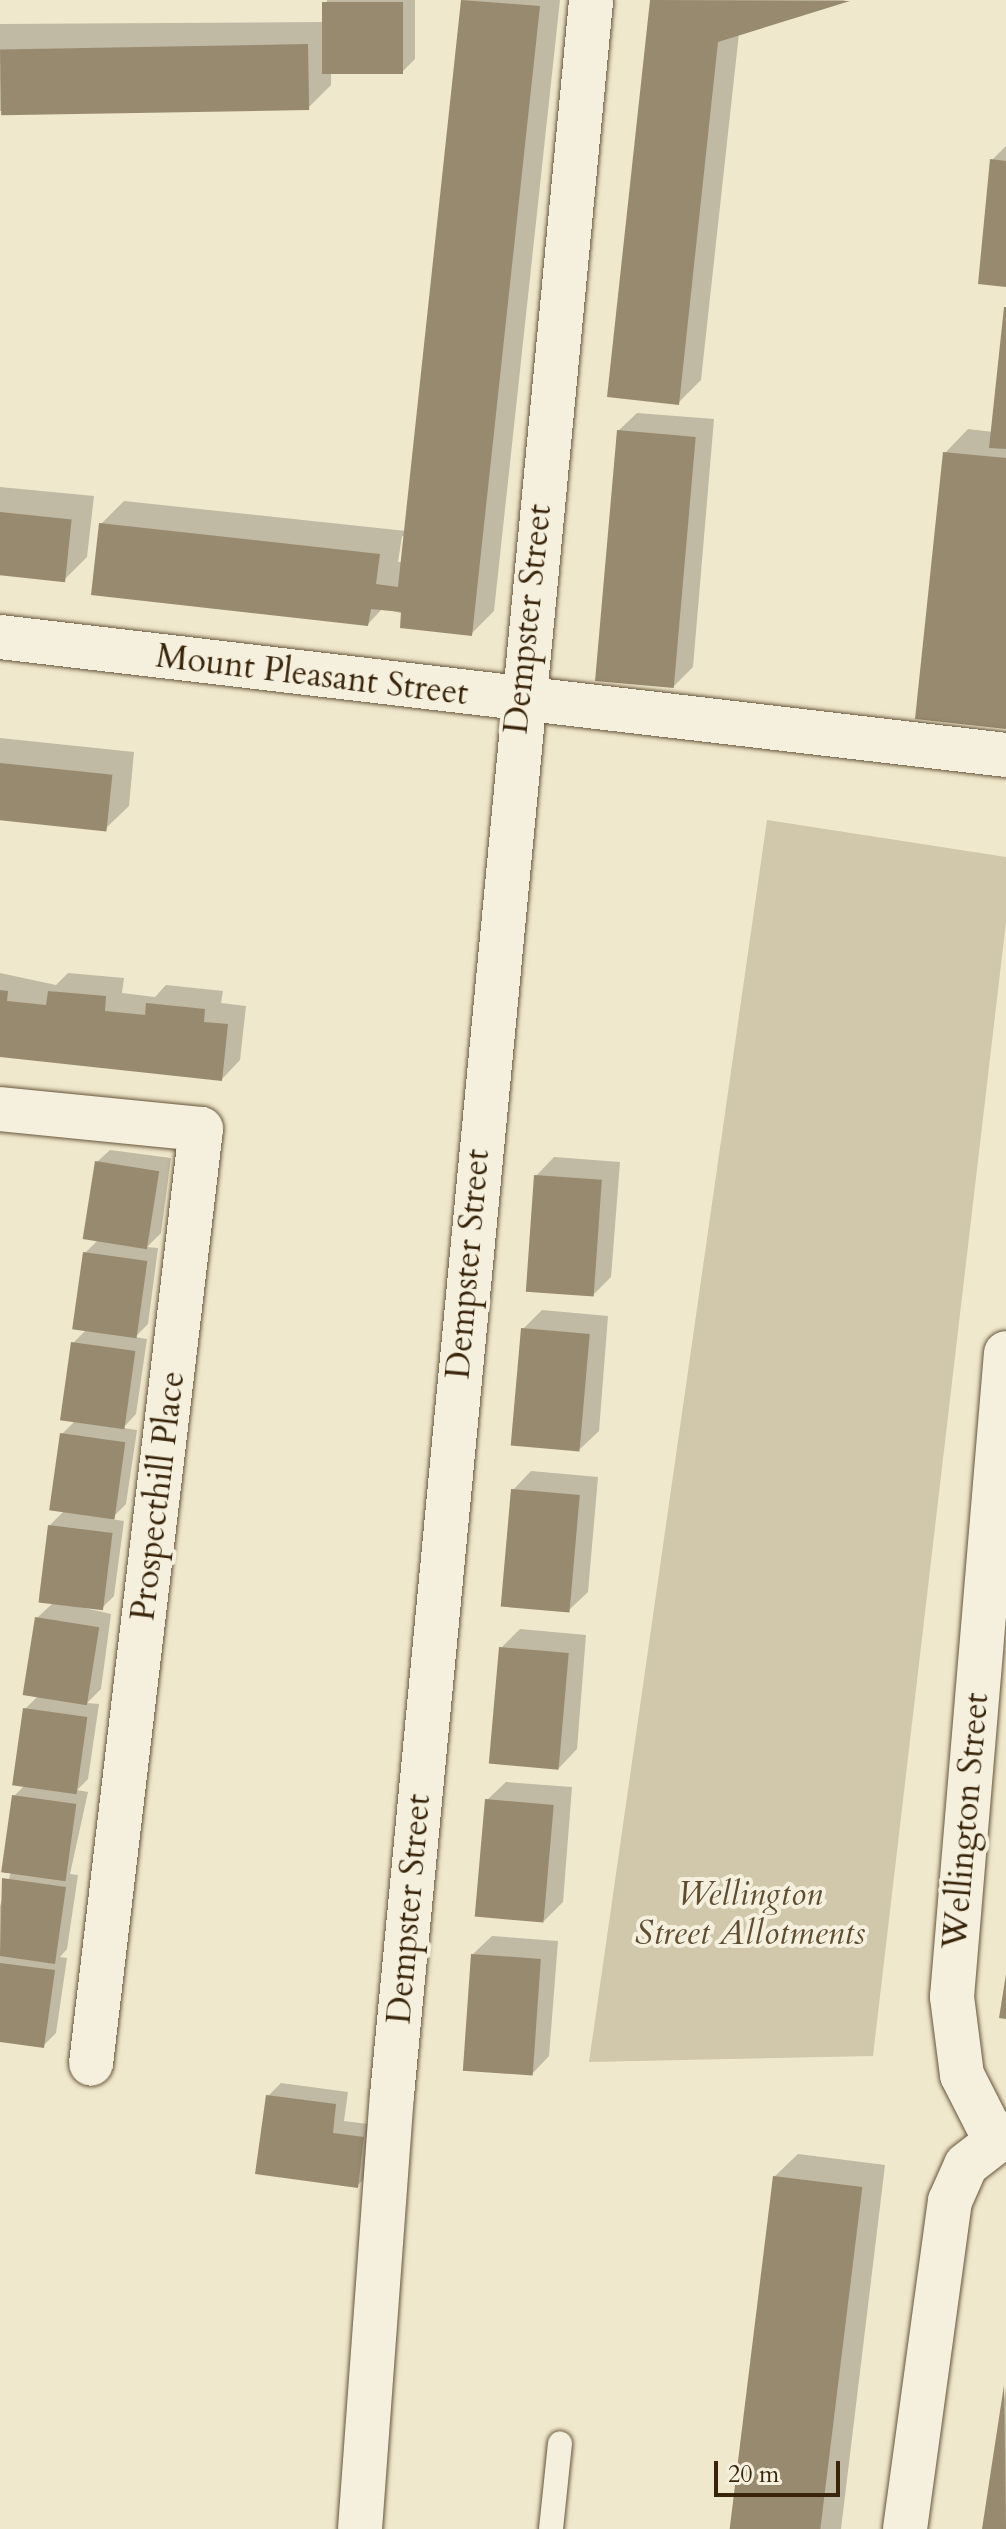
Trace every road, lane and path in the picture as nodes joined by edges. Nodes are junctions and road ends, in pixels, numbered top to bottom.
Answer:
1 (591, 0) edge
2 (0, 637) edge
3 (519, 701) junction
4 (1006, 755) edge
5 (0, 1109) edge
6 (1006, 1353) edge
7 (91, 2064) dead end
8 (1000, 2136) edge
9 (560, 2443) dead end
10 (360, 2529) edge
11 (551, 2529) edge
12 (905, 2529) edge

1 - 3 street, Dempster Street
2 - 3 street, Mount Pleasant Street
3 - 4 street, Mount Pleasant Street
3 - 10 street, Dempster Street
5 - 7 street, Prospecthill Place
6 - 8 street, Wellington Street
8 - 12 street, Wellington Street
9 - 11 lane

